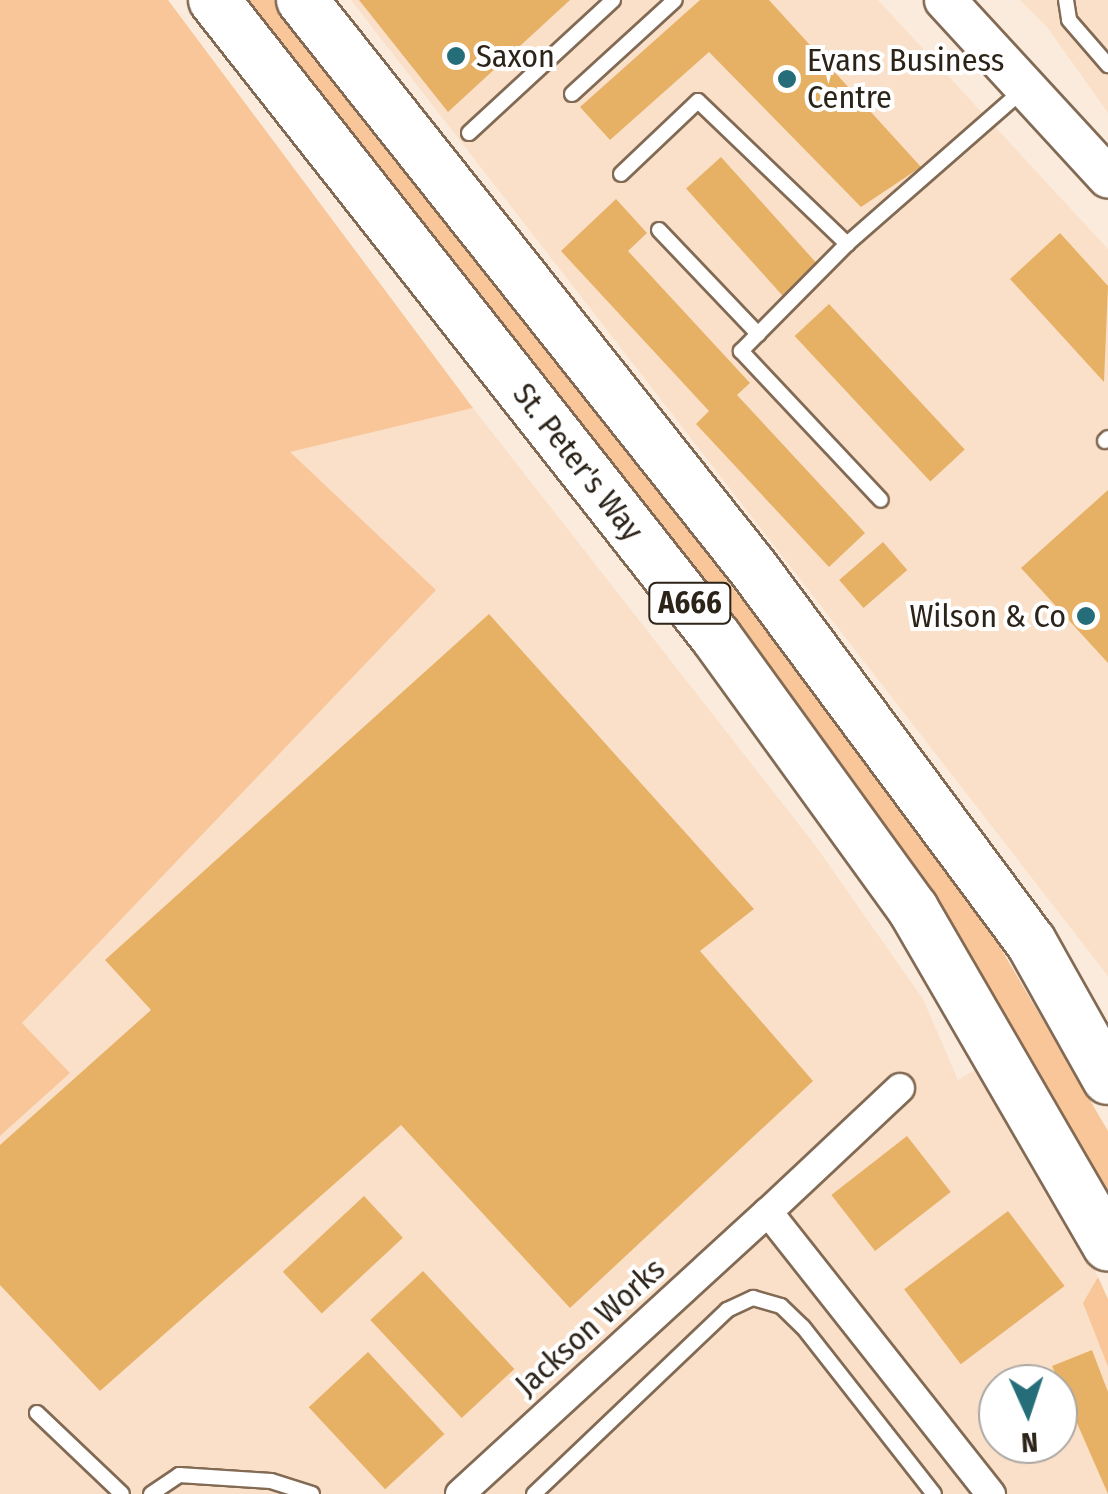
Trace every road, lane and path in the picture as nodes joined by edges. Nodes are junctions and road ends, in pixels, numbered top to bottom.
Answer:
1 (214, 0) edge
2 (302, 0) edge
3 (613, 0) edge
4 (675, 0) edge
5 (945, 0) edge
6 (1066, 0) edge
7 (1108, 64) edge
8 (1027, 86) junction
9 (572, 94) dead end
10 (469, 133) dead end
11 (622, 174) dead end
12 (1108, 177) edge
13 (659, 230) dead end
14 (847, 244) junction
15 (758, 334) junction
16 (881, 500) dead end
17 (1031, 942) junction
18 (1108, 1044) edge
19 (1108, 1079) edge
20 (900, 1088) dead end
21 (768, 1212) junction
22 (1108, 1246) edge
23 (36, 1413) dead end
24 (122, 1494) edge
25 (151, 1494) edge
26 (312, 1494) edge
27 (460, 1494) edge
28 (534, 1494) edge
29 (934, 1494) edge
30 (991, 1494) edge

1 - 22 highway, St. Peter's Way / A666
2 - 17 highway, A666
3 - 10 lane
4 - 9 lane
5 - 8 main road
6 - 7 lane
8 - 12 main road
8 - 14 lane
11 - 14 lane
13 - 15 lane
14 - 15 lane
15 - 16 lane
17 - 18 highway
17 - 19 highway, A666
20 - 21 street, Jackson Works
21 - 27 street, Jackson Works
21 - 30 street
23 - 24 lane
25 - 26 lane
28 - 29 lane

